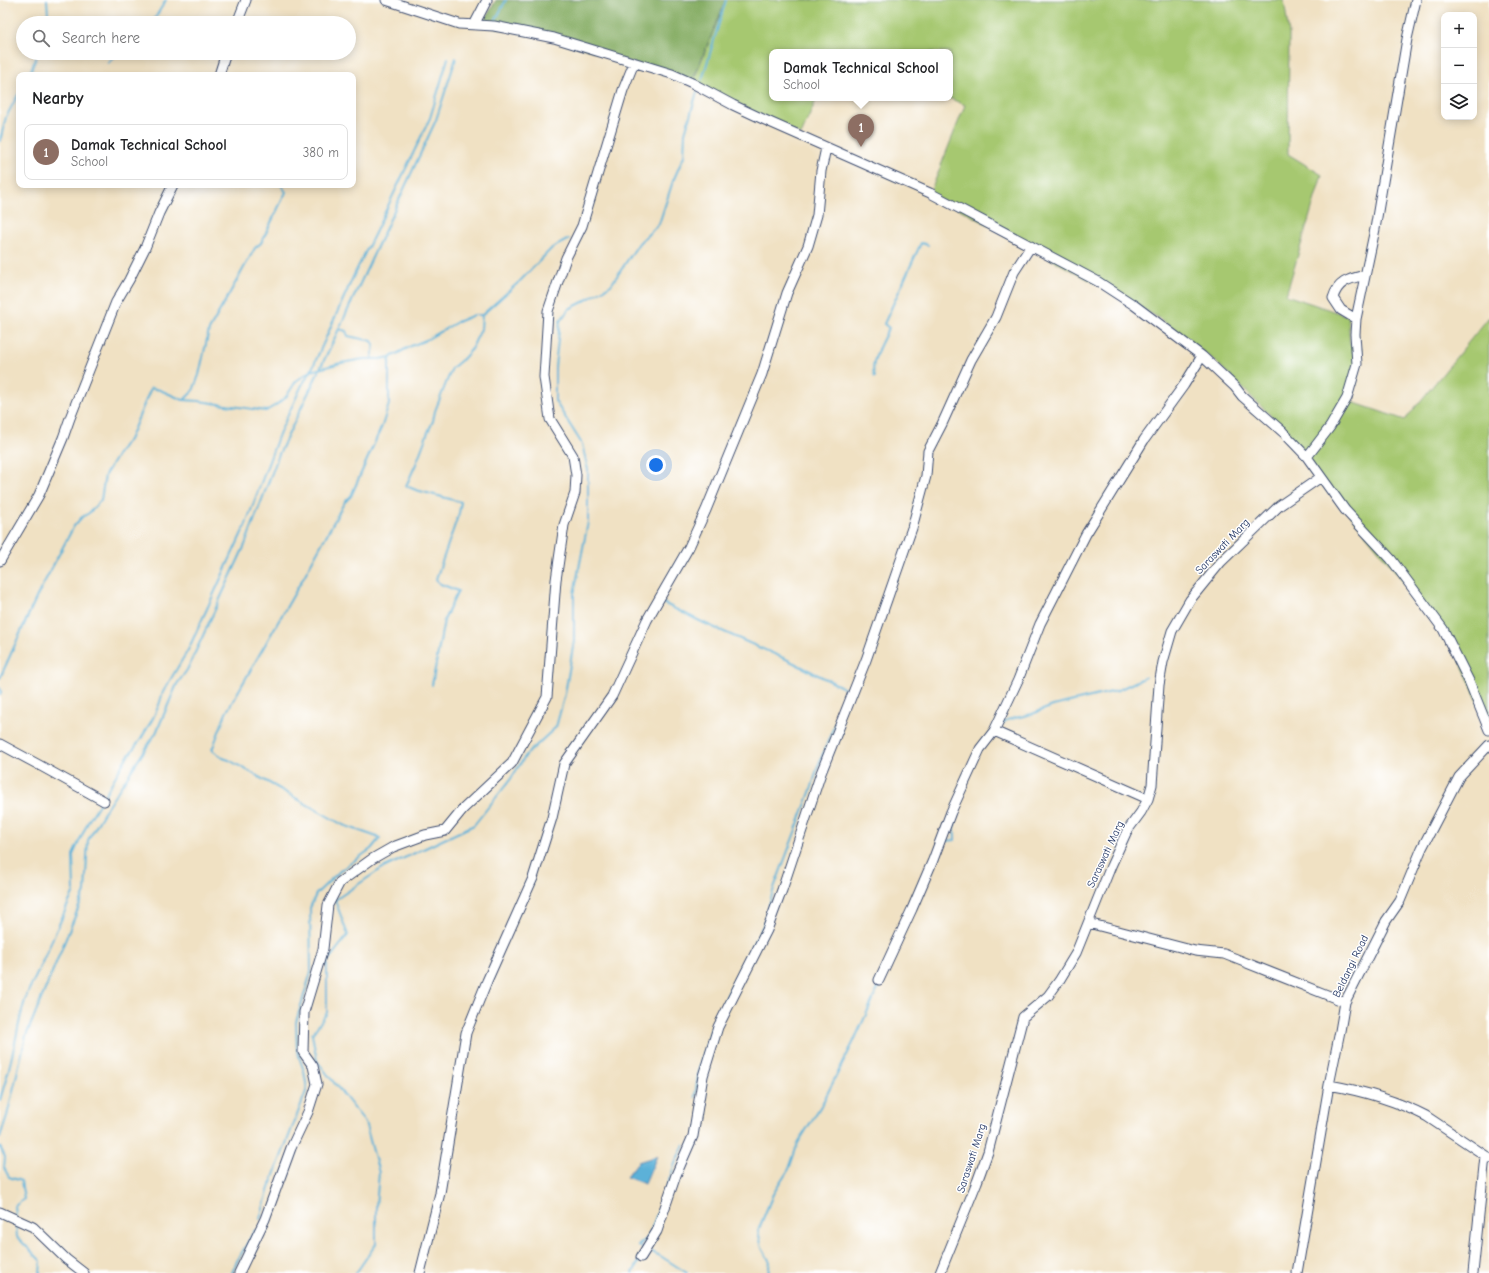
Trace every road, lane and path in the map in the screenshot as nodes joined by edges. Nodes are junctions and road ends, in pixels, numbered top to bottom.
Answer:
1 (246, 0) edge
2 (386, 0) edge
3 (487, 0) edge
4 (1416, 0) edge
5 (239, 16) edge
6 (474, 24) junction
7 (224, 60) edge
8 (634, 63) junction
9 (220, 72) edge
10 (826, 148) junction
11 (172, 188) edge
12 (1031, 246) junction
13 (1365, 275) junction
14 (1356, 319) junction
15 (1202, 356) junction
16 (1307, 457) junction
17 (1321, 477) junction
18 (0, 561) edge
19 (1489, 730) edge
20 (994, 731) junction
21 (0, 744) edge
22 (1489, 745) edge
23 (1148, 799) junction
24 (104, 801) dead end
25 (1088, 923) junction
26 (879, 980) dead end
27 (1345, 1002) junction
28 (1329, 1085) junction
29 (1487, 1157) edge
30 (1, 1213) edge
31 (642, 1257) dead end
32 (84, 1273) edge
33 (239, 1273) edge
34 (420, 1273) edge
35 (940, 1273) edge
36 (1297, 1273) edge
37 (1473, 1273) edge

1 - 5 street
2 - 6 street
3 - 6 street
4 - 13 street
6 - 8 street
7 - 9 street
8 - 10 street
8 - 33 street
10 - 12 street
10 - 34 street
11 - 18 street
12 - 15 street
12 - 31 street
13 - 14 street
13 - 14 street
14 - 16 street
15 - 16 street
15 - 20 street
16 - 17 street
17 - 19 street
17 - 23 street, Saraswati Marg
20 - 23 street
20 - 26 street
21 - 24 street
22 - 27 street, Beldangi Road
23 - 25 street, Saraswati Marg
25 - 27 street
25 - 35 street, Saraswati Marg
27 - 28 street, Beldangi Road
28 - 29 street
28 - 36 street, Beldangi Road
29 - 37 street
30 - 32 street

